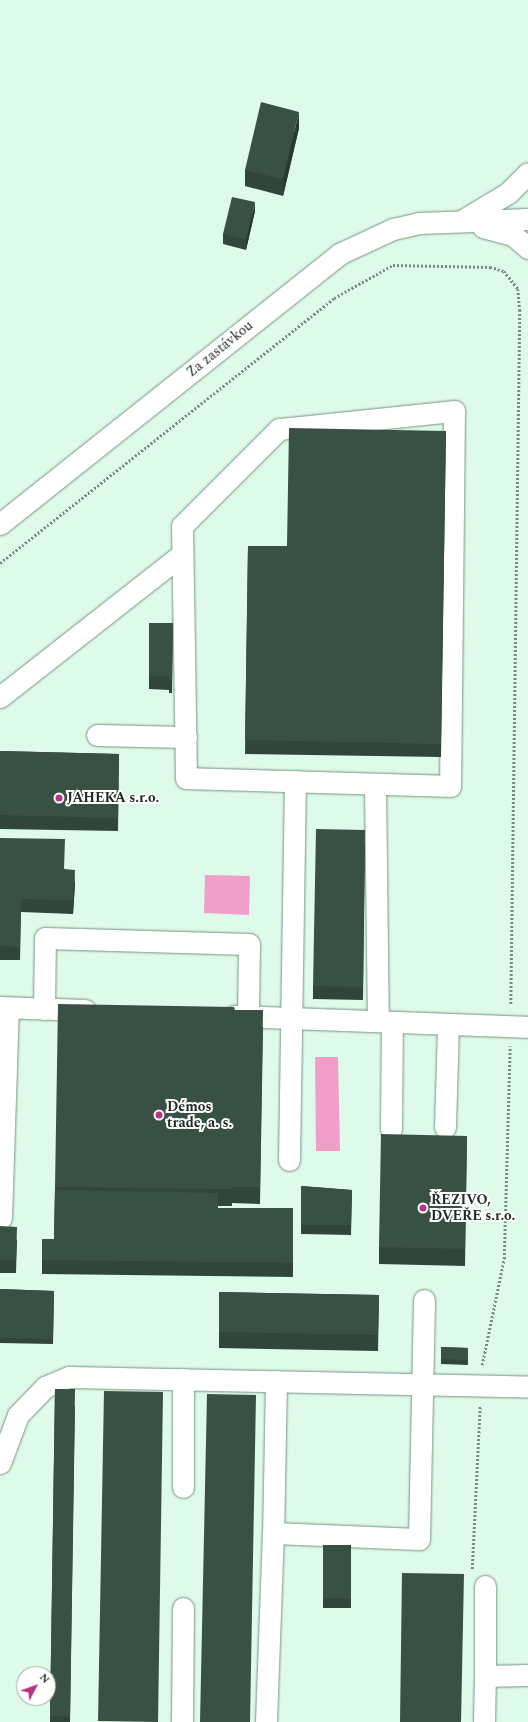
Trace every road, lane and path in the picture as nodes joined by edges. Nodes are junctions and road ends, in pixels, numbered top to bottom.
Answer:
1 (528, 173) edge
2 (528, 219) edge
3 (461, 221) junction
4 (528, 248) edge
5 (0, 524) edge
6 (182, 555) junction
7 (0, 563) edge
8 (0, 697) edge
9 (97, 735) dead end
10 (186, 737) junction
11 (295, 781) junction
12 (375, 784) junction
13 (4, 1007) edge
14 (44, 1009) junction
15 (106, 1011) edge
16 (216, 1015) edge
17 (248, 1016) junction
18 (291, 1018) junction
19 (385, 1021) junction
20 (448, 1024) junction
21 (519, 1026) edge
22 (445, 1127) dead end
23 (391, 1129) dead end
24 (289, 1160) dead end
25 (1, 1218) edge
26 (424, 1300) dead end
27 (183, 1379) junction
28 (276, 1381) junction
29 (422, 1384) junction
30 (481, 1385) junction
31 (528, 1388) edge
32 (0, 1463) edge
33 (183, 1487) dead end
34 (273, 1533) junction
35 (484, 1586) joint
36 (183, 1608) dead end
37 (528, 1675) edge
38 (485, 1676) junction
39 (182, 1722) edge
40 (266, 1722) edge
41 (484, 1722) edge

1 - 3 street, Za zastávkou
2 - 3 street, Za zastávkou
3 - 4 street, Za zastávkou
3 - 5 street, Za zastávkou
6 - 8 street
6 - 10 street
6 - 12 street
7 - 21 path
9 - 10 street
10 - 11 street
11 - 12 street
11 - 18 street
12 - 19 street
13 - 14 street
13 - 25 street
14 - 15 street
14 - 17 street
16 - 17 street
17 - 18 street
18 - 19 street
18 - 24 street
19 - 20 street
19 - 23 street
20 - 21 street
20 - 22 street
21 - 30 path
26 - 29 street
27 - 28 street
27 - 32 street
27 - 33 street
28 - 29 street
28 - 34 street
29 - 30 street
29 - 34 street
30 - 31 street
30 - 35 path
34 - 40 street
35 - 38 street
36 - 39 street
37 - 38 street
38 - 41 street

